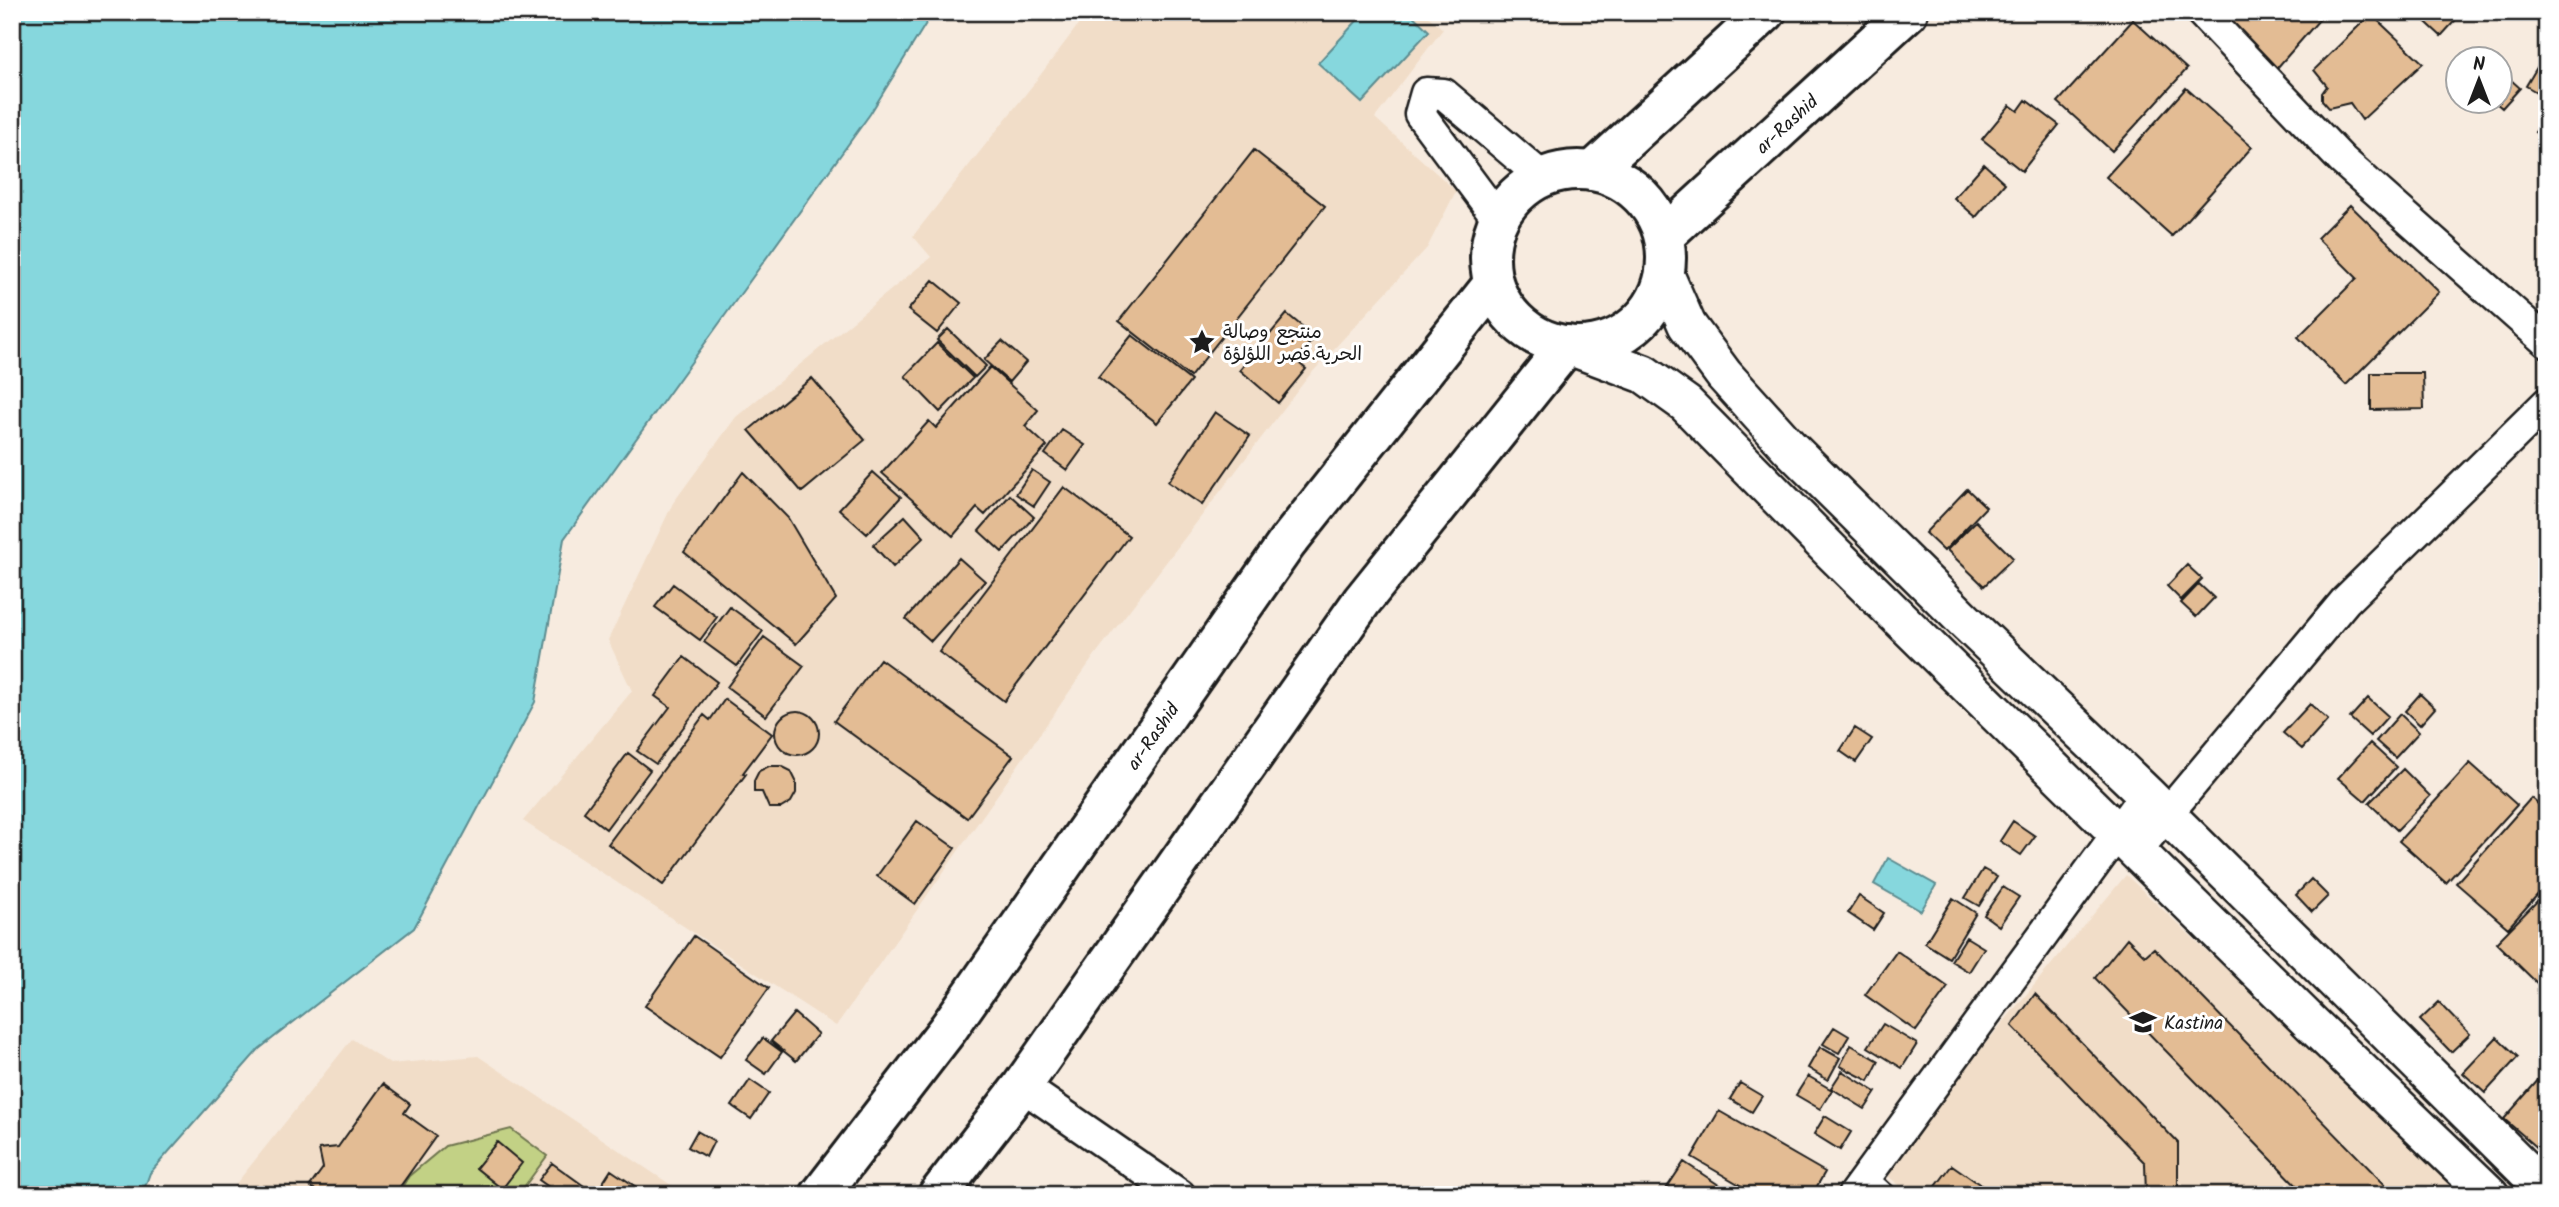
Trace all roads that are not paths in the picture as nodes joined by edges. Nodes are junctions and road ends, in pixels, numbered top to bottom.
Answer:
1 (1766, 12) edge
2 (1908, 12) edge
3 (2201, 12) edge
4 (1593, 171) junction
5 (1542, 177) junction
6 (1499, 219) junction
7 (1664, 236) junction
8 (1665, 275) junction
9 (1493, 284) junction
10 (2547, 342) edge
11 (1567, 345) junction
12 (2547, 403) edge
13 (2156, 804) junction
14 (2128, 841) junction
15 (1022, 1086) junction
16 (1860, 1184) edge
17 (2547, 1191) edge
18 (820, 1195) edge
19 (938, 1195) edge
20 (1180, 1195) edge
21 (1890, 1195) edge
22 (2490, 1195) edge

1 - 4 main road
2 - 7 main road, ar-Rashid
3 - 10 street
4 - 5 main road
4 - 7 main road
5 - 6 main road
5 - 6 street
6 - 9 main road
7 - 8 main road
8 - 11 main road
8 - 13 street
9 - 11 main road
9 - 18 main road, ar-Rashid
11 - 14 street
11 - 15 main road
12 - 13 street
13 - 14 street
13 - 17 street
14 - 16 street
14 - 22 street
15 - 19 main road
15 - 20 street
16 - 21 lane

